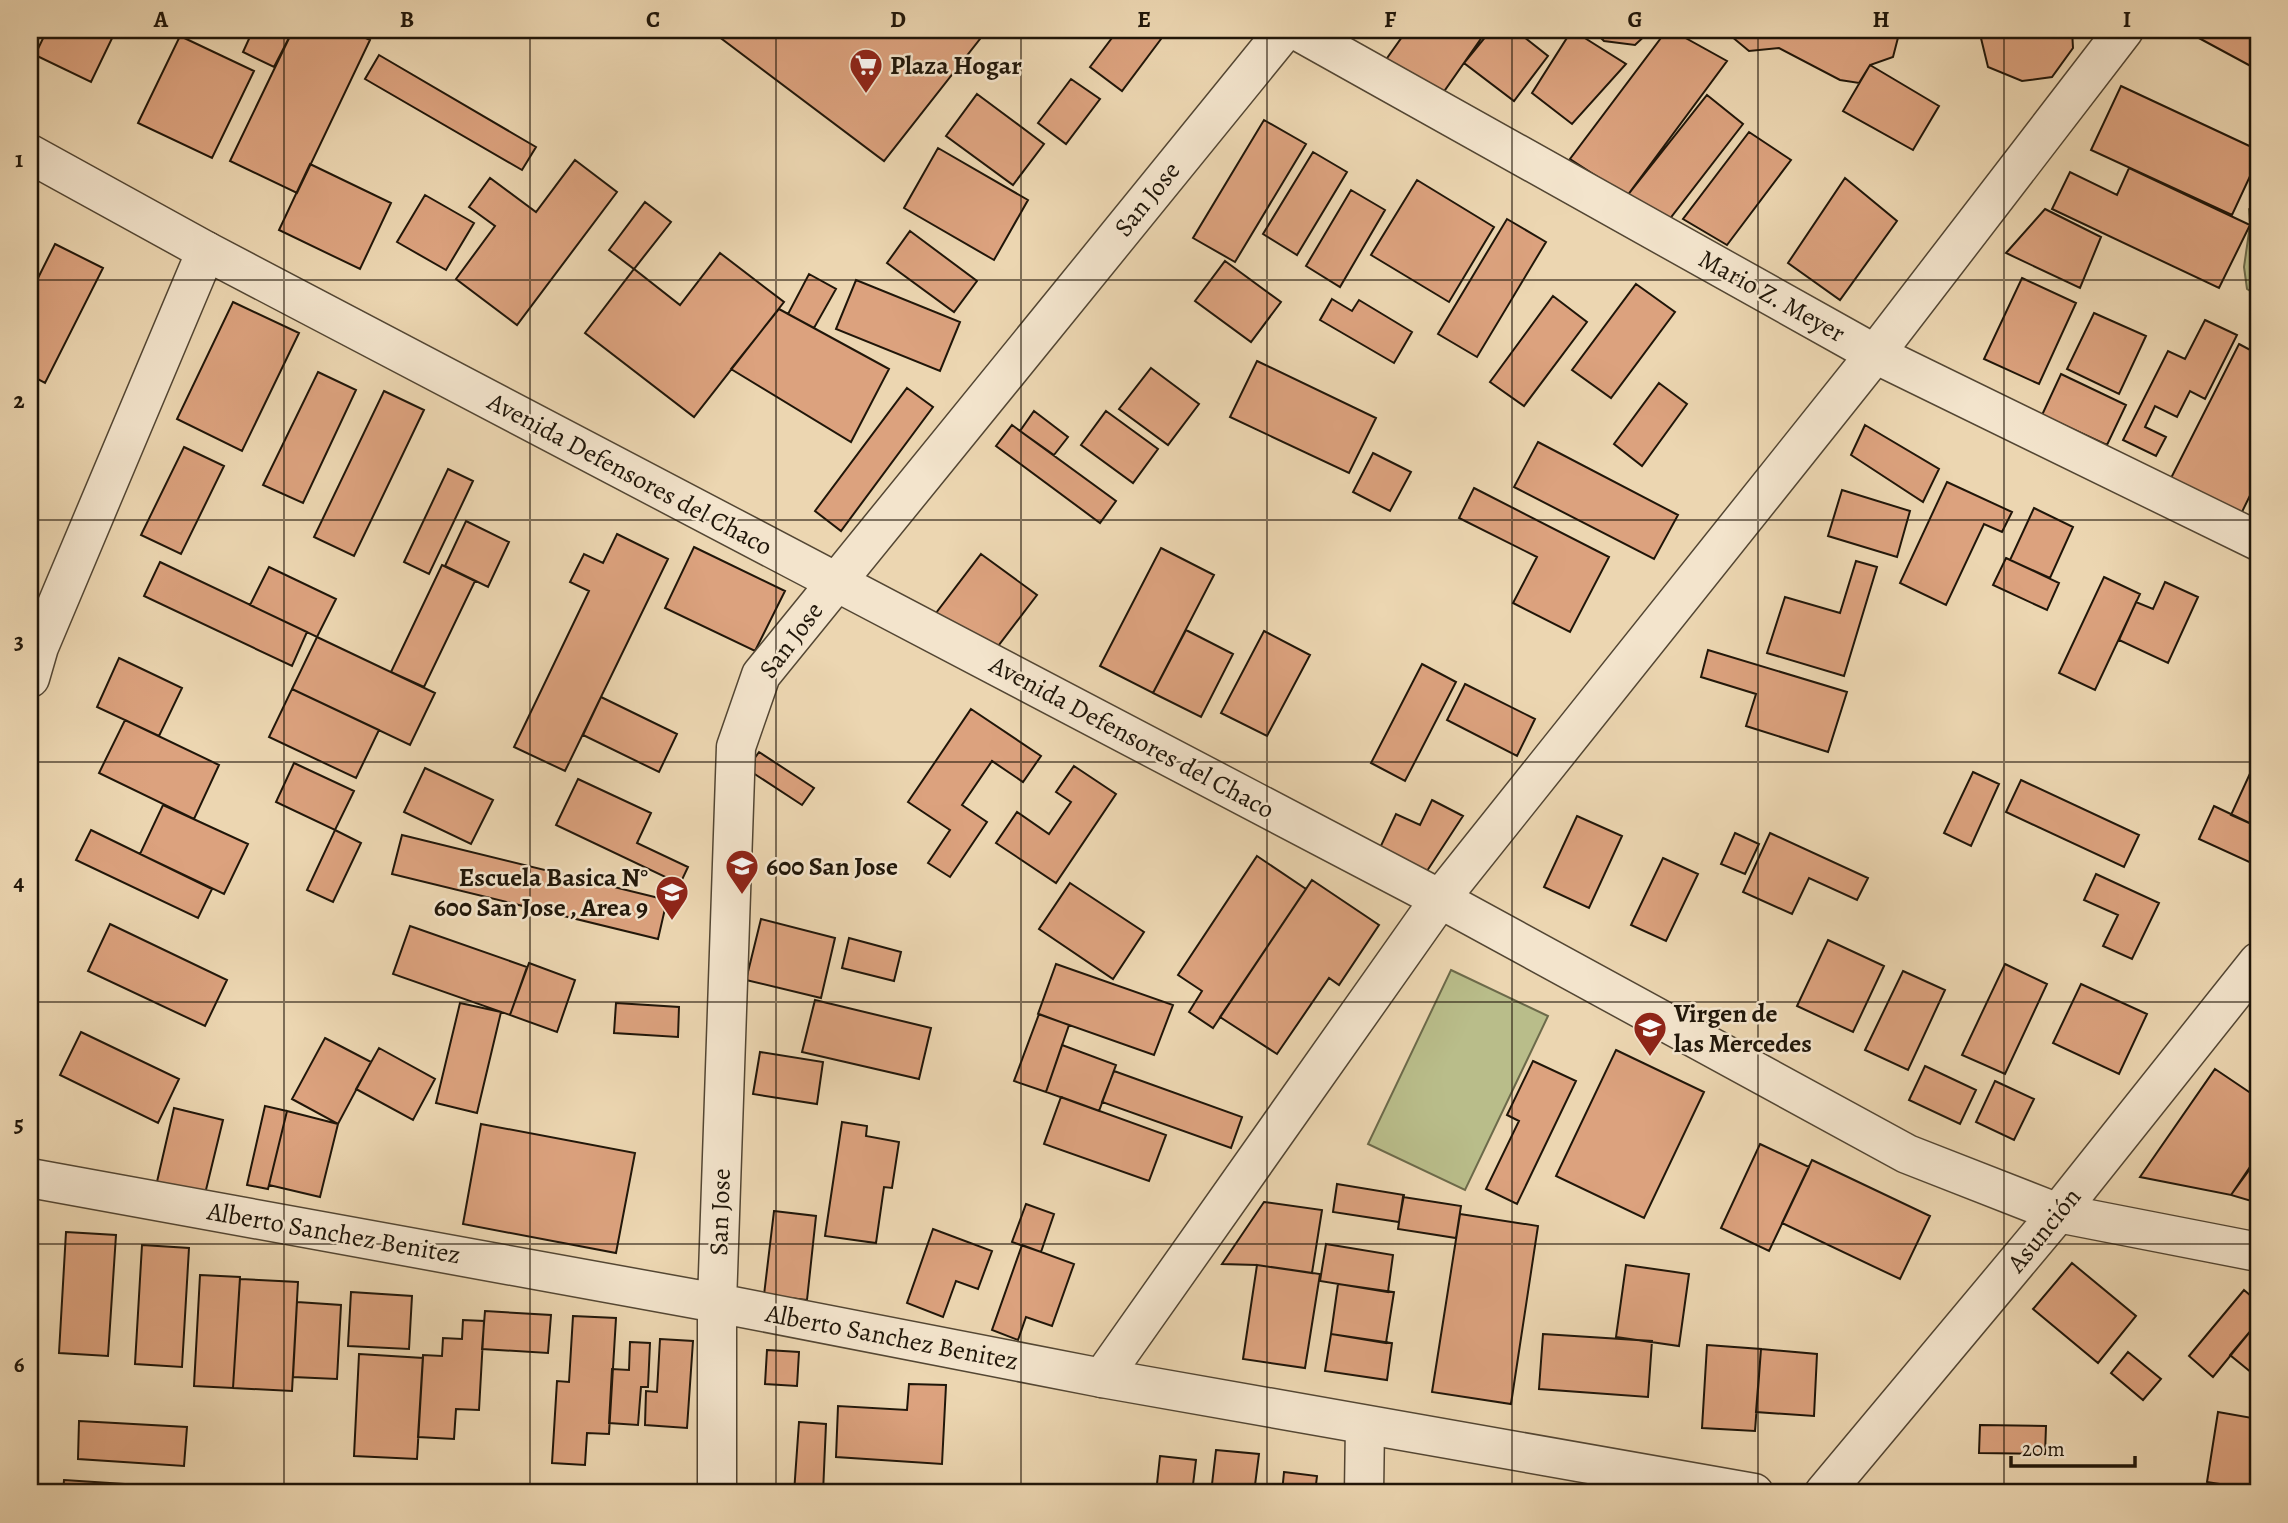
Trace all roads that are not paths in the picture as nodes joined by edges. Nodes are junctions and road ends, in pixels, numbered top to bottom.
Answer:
1 (1285, 30) edge
2 (1296, 30) edge
3 (2124, 30) edge
4 (30, 154) edge
5 (206, 251) junction
6 (1875, 354) junction
7 (2258, 541) edge
8 (835, 582) junction
9 (30, 678) edge
10 (1440, 899) junction
11 (2258, 962) edge
12 (30, 1178) edge
13 (2058, 1213) junction
14 (2258, 1252) edge
15 (717, 1303) junction
16 (1102, 1378) junction
17 (1365, 1424) junction
18 (716, 1493) edge
19 (1364, 1493) edge
20 (1754, 1493) edge
21 (1824, 1493) edge

1 - 8 street, San Jose
2 - 6 street, Mario Z. Meyer
3 - 6 street
4 - 5 street, Avenida Defensores del Chaco
5 - 8 street, Avenida Defensores del Chaco
5 - 9 street
6 - 7 street, Mario Z. Meyer
6 - 10 street
8 - 10 street, Avenida Defensores del Chaco
8 - 15 street, San Jose
10 - 13 street, Avenida Defensores del Chaco
10 - 16 street
11 - 13 street, Asunción
12 - 15 street, Alberto Sanchez Benitez
13 - 14 street, Avenida Defensores del Chaco
13 - 21 street, Asunción
15 - 16 street, Alberto Sanchez Benitez
15 - 18 street, San Jose
16 - 17 street, Alberto Sanchez Benitez
17 - 19 street
17 - 20 street, Alberto Sanchez Benitez

